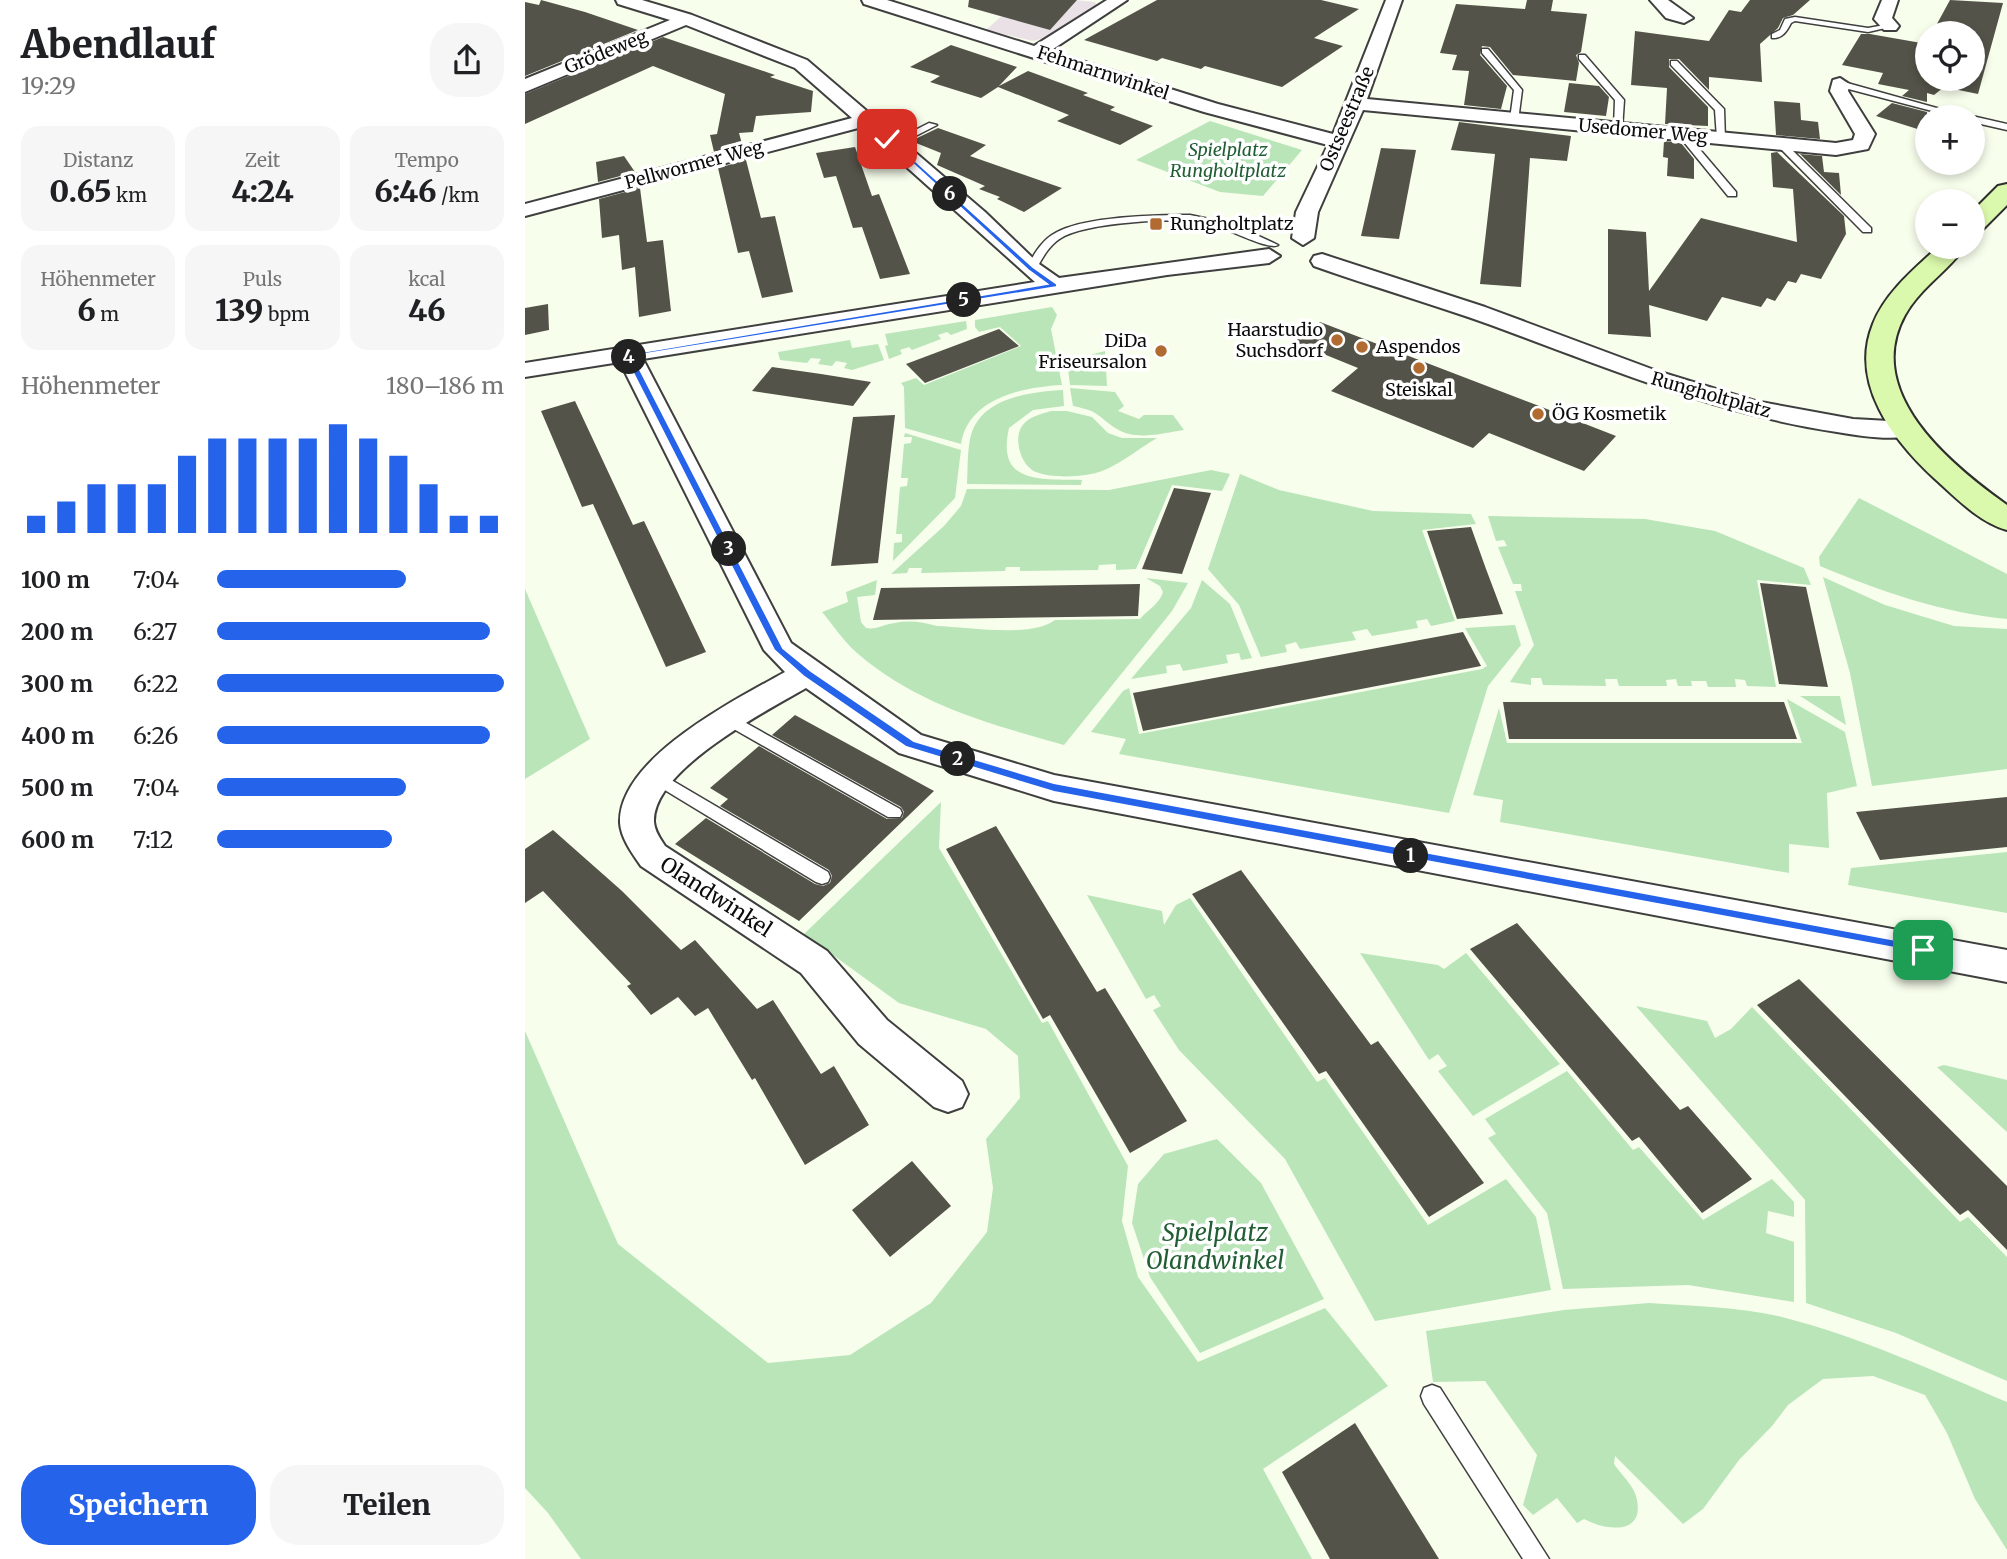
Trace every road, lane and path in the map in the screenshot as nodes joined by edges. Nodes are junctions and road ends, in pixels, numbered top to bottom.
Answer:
1 (624, 0) edge
2 (870, 0) edge
3 (1394, 0) edge
4 (1658, 0) edge
5 (1890, 0) edge
6 (1114, 1) edge
7 (1684, 18) dead end
8 (686, 19) junction
9 (1890, 26) joint
10 (1775, 36) dead end
11 (1485, 51) dead end
12 (1037, 52) junction
13 (1582, 57) dead end
14 (1674, 63) dead end
15 (1840, 84) joint
16 (525, 86) edge
17 (1356, 104) junction
18 (1920, 105) edge
19 (1515, 119) junction
20 (863, 121) junction
21 (1985, 122) edge
22 (932, 125) dead end
23 (2007, 127) edge
24 (1619, 128) junction
25 (1682, 134) junction
26 (1722, 138) junction
27 (1337, 141) junction
28 (893, 144) junction
29 (1781, 144) junction
30 (2007, 191) edge
31 (1732, 194) dead end
32 (525, 210) edge
33 (1985, 213) edge
34 (1867, 230) dead end
35 (1303, 238) junction
36 (1290, 259) junction
37 (1940, 259) edge
38 (1031, 269) junction
39 (1054, 285) junction
40 (628, 355) junction
41 (525, 370) edge
42 (1907, 430) junction
43 (2007, 520) edge
44 (807, 673) junction
45 (730, 720) junction
46 (656, 777) junction
47 (894, 813) dead end
48 (822, 877) dead end
49 (2007, 966) edge
50 (948, 1094) dead end
51 (1432, 1396) dead end
52 (1537, 1559) edge

1 - 8 street
2 - 12 street, Fehmarnwinkel
3 - 17 street, Ostseestraße
4 - 7 street
5 - 9 street
6 - 12 street
8 - 16 street, Grödeweg
8 - 20 street
9 - 10 lane
11 - 19 lane
12 - 27 street, Fehmarnwinkel
13 - 24 lane
14 - 26 lane
15 - 18 lane
15 - 29 street, Usedomer Weg
17 - 19 street, Usedomer Weg
17 - 27 street, Ostseestraße
19 - 24 street, Usedomer Weg
20 - 28 street
20 - 32 street, Pellwormer Weg
21 - 23 lane
22 - 28 lane
24 - 25 street, Usedomer Weg
25 - 26 street, Usedomer Weg
25 - 31 lane
26 - 29 street, Usedomer Weg
27 - 35 street, Ostseestraße
28 - 38 street
29 - 34 lane
30 - 33 street
35 - 36 street, Rungholtplatz
35 - 36 street
36 - 38 lane
36 - 39 street, Rungholtplatz
36 - 42 street, Rungholtplatz
37 - 42 street
38 - 39 street
39 - 40 street, Rungholtplatz
40 - 41 street, Rungholtplatz
40 - 44 street
42 - 43 street
44 - 45 street, Olandwinkel
44 - 49 street
45 - 46 street, Olandwinkel
45 - 47 lane
46 - 48 lane
46 - 50 street, Olandwinkel
51 - 52 lane

